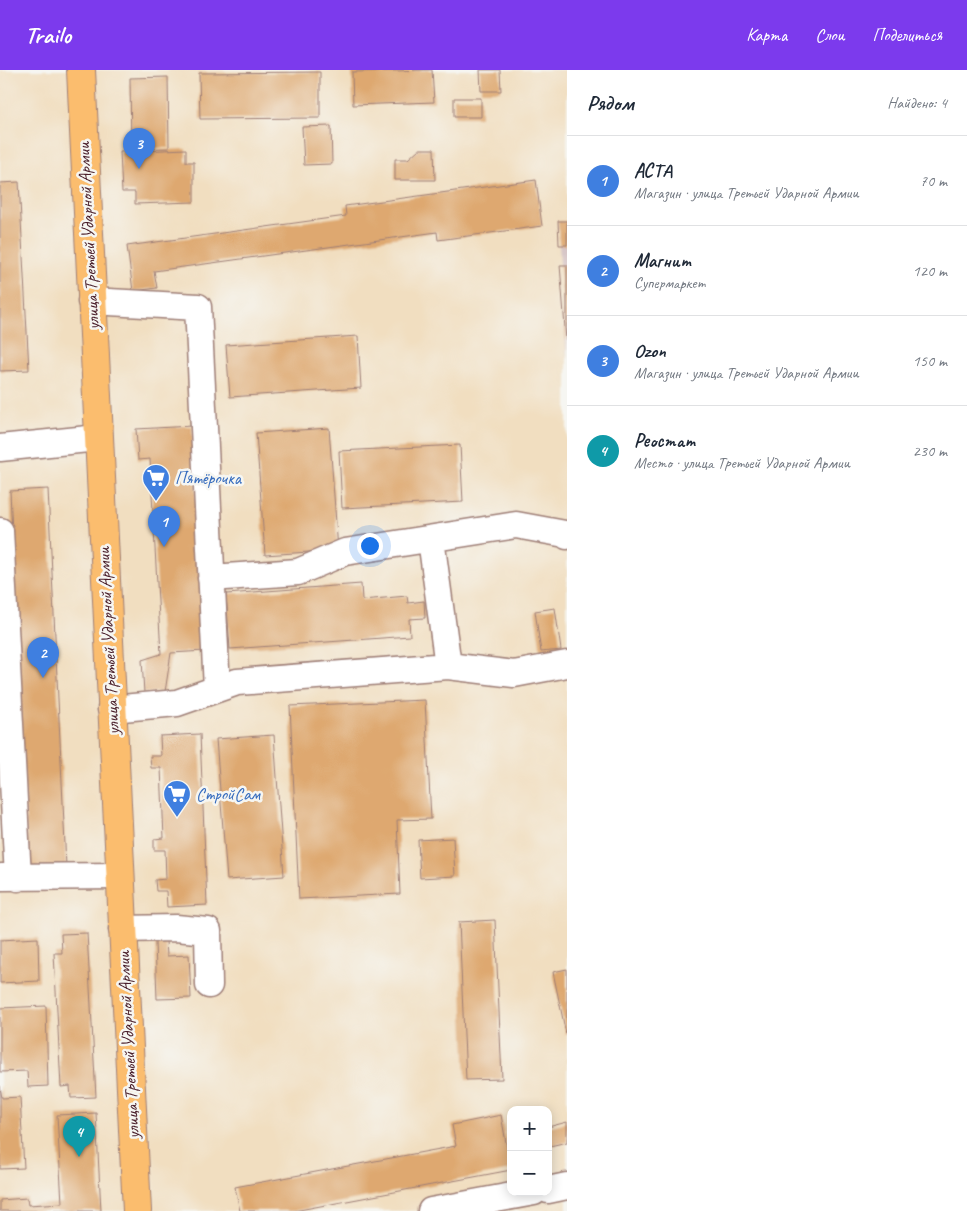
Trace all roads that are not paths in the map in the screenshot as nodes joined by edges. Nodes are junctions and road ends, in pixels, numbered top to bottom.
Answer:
1 (81, 70) edge
2 (92, 301) junction
3 (98, 438) junction
4 (0, 448) edge
5 (0, 531) edge
6 (567, 536) edge
7 (431, 539) junction
8 (211, 578) junction
9 (567, 664) edge
10 (448, 666) junction
11 (217, 689) junction
12 (112, 709) junction
13 (120, 876) junction
14 (9, 877) edge
15 (122, 929) junction
16 (209, 985) dead end
17 (567, 1186) edge
18 (552, 1189) edge
19 (513, 1196) edge
20 (137, 1211) edge
21 (432, 1211) edge

1 - 2 main road, улица Третьей Ударной Армии
2 - 3 main road, улица Третьей Ударной Армии
2 - 8 street
3 - 4 street
3 - 12 main road, улица Третьей Ударной Армии
5 - 14 street
6 - 7 street
7 - 8 street
7 - 10 street
8 - 11 street
9 - 10 street
10 - 11 street
11 - 12 street
12 - 13 main road, улица Третьей Ударной Армии
13 - 14 street
13 - 15 main road, улица Третьей Ударной Армии
15 - 16 street
15 - 20 main road, улица Третьей Ударной Армии
17 - 18 street
19 - 21 street

